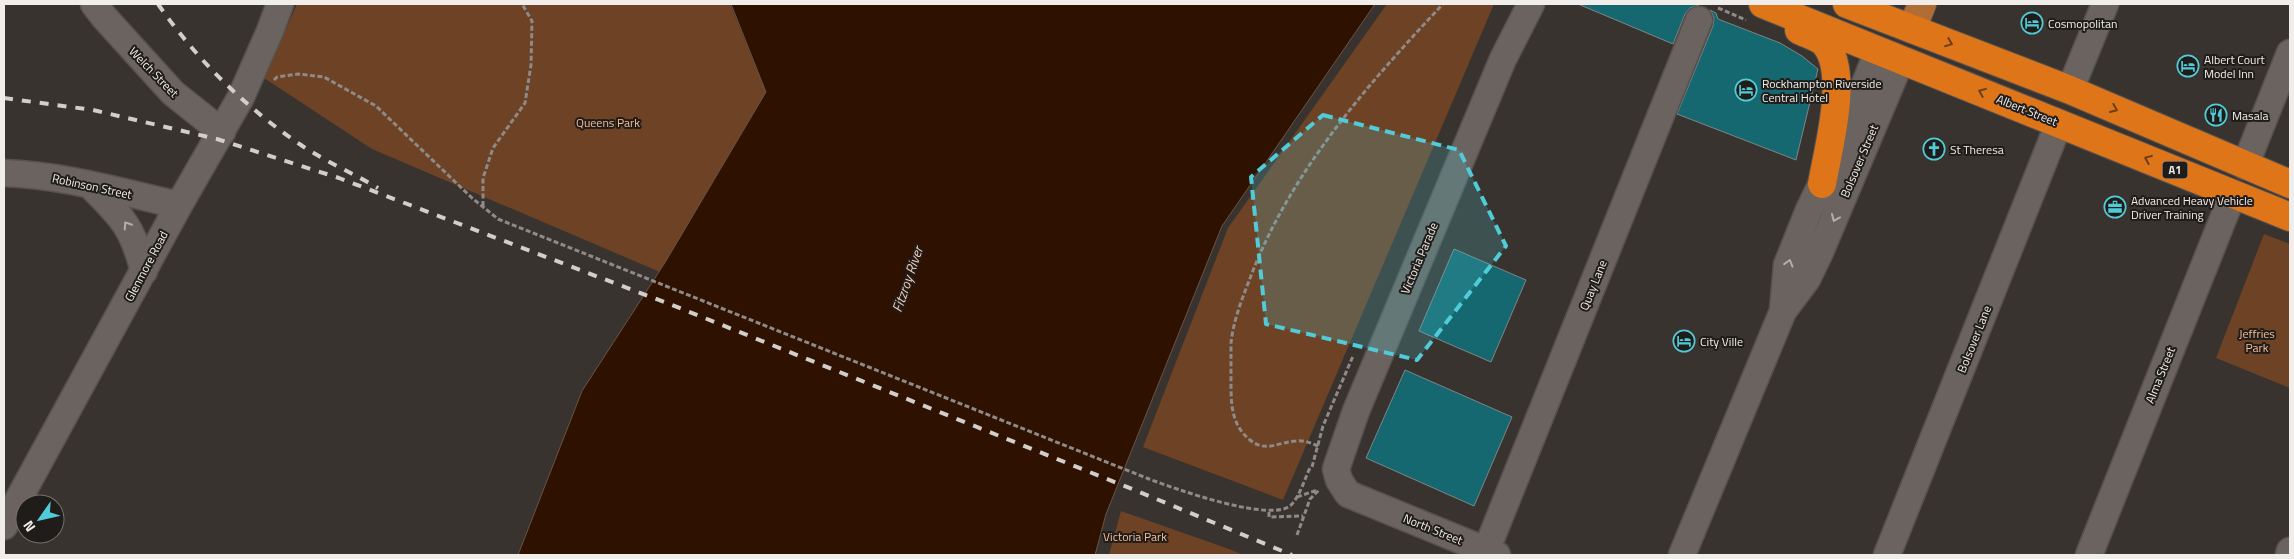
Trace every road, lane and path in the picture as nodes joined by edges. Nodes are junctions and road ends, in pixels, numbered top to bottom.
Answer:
1 (94, 4) edge
2 (280, 4) edge
3 (522, 4) edge
4 (1443, 4) edge
5 (1531, 4) edge
6 (1750, 4) edge
7 (1763, 4) edge
8 (1847, 4) edge
9 (1922, 4) edge
10 (2105, 4) edge
11 (1890, 12) edge
12 (1700, 20) dead end
13 (1912, 29) junction
14 (2290, 53) edge
15 (1889, 56) junction
16 (272, 83) dead end
17 (2070, 90) junction
18 (2059, 123) junction
19 (222, 132) junction
20 (2245, 166) junction
21 (4, 173) edge
22 (89, 184) junction
23 (1822, 184) junction
24 (2290, 184) edge
25 (2232, 194) junction
26 (179, 205) junction
27 (483, 207) junction
28 (2290, 217) edge
29 (144, 271) junction
30 (1783, 311) junction
31 (1311, 466) junction
32 (1314, 474) dead end
33 (1317, 482) dead end
34 (1320, 489) junction
35 (21, 494) edge
36 (1296, 497) junction
37 (1369, 504) joint
38 (15, 505) edge
39 (15, 510) edge
40 (1269, 512) junction
41 (1303, 516) junction
42 (4, 526) edge
43 (1297, 535) dead end
44 (4, 543) edge
45 (2290, 552) edge
46 (1492, 553) edge
47 (1682, 555) edge
48 (1887, 555) edge
49 (2089, 555) edge
50 (2289, 555) edge

1 - 19 street, Welch Street
2 - 19 street, Glenmore Road
3 - 27 path
4 - 31 path
5 - 37 street, Victoria Parade
6 - 23 highway
7 - 15 highway, Albert Street / A1
8 - 11 highway
9 - 13 main road, Bolsover Street
10 - 17 street
11 - 13 highway
11 - 15 highway, Bolsover Street
12 - 46 street, Quay Lane
13 - 15 highway, Bolsover Street
13 -> 17 highway
14 - 20 street
18 -> 15 highway, Albert Street / A1
15 - 23 street, Bolsover Street
15 -> 30 street, Bolsover Street
16 - 27 path
17 -> 20 highway
25 -> 18 highway, Albert Street / A1
18 - 48 street, Bolsover Lane
19 - 26 street, Glenmore Road
20 - 24 highway
21 - 22 street, Robinson Street
22 - 26 street, Robinson Street
29 -> 22 street
30 -> 23 street, Bolsover Street
25 - 28 highway, Albert Street / A1
25 - 49 street, Alma Street
26 - 29 street, Glenmore Road
27 - 40 path
29 - 35 street, Glenmore Road
30 - 47 street, Bolsover Street
31 - 32 path
31 - 36 path
33 - 34 path
34 - 36 path
34 - 41 path
36 - 40 path
37 - 46 street, North Street
38 - 42 street, Glenmore Road
39 - 44 street
40 - 41 path
41 - 43 path
45 - 50 street

